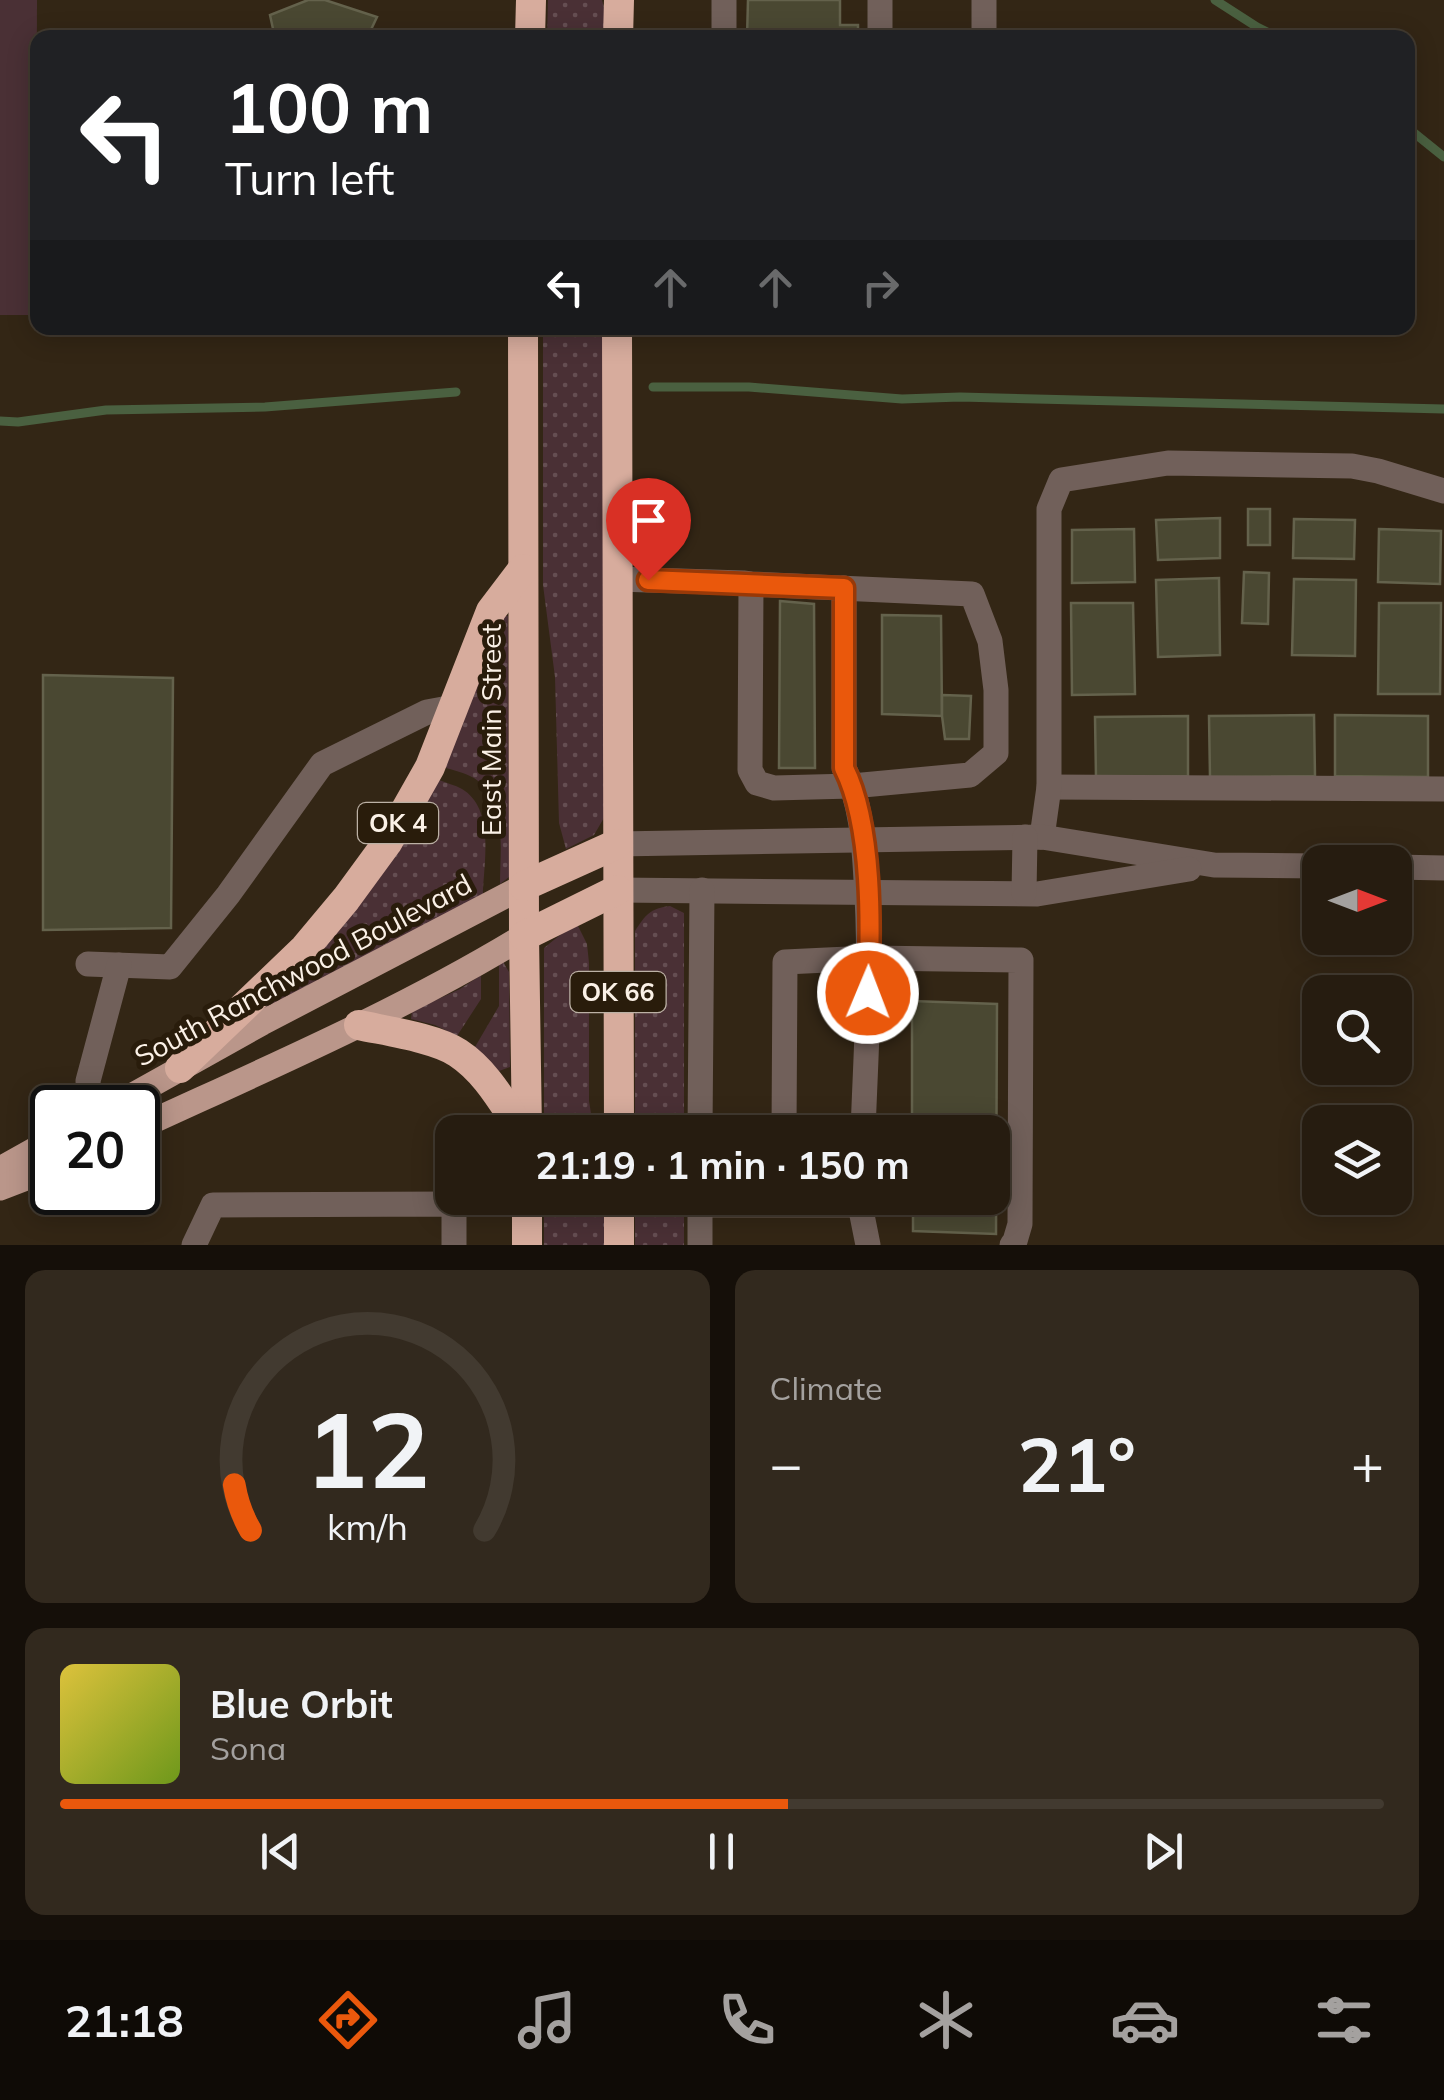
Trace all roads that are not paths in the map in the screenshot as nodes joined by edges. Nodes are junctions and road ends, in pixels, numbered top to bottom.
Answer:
1 (531, 0) edge
2 (619, 0) edge
3 (724, 0) edge
4 (880, 0) edge
5 (984, 0) edge
6 (530, 30) edge
7 (618, 30) edge
8 (724, 30) edge
9 (880, 30) edge
10 (984, 30) edge
11 (522, 335) edge
12 (617, 335) edge
13 (1444, 491) edge
14 (523, 569) junction
15 (617, 579) junction
16 (752, 584) junction
17 (844, 588) junction
18 (454, 707) junction
19 (852, 786) junction
20 (1049, 787) junction
21 (1444, 789) edge
22 (1034, 837) junction
23 (864, 840) junction
24 (616, 844) junction
25 (1214, 865) junction
26 (1302, 866) edge
27 (1412, 867) edge
28 (1444, 868) edge
29 (524, 886) junction
30 (618, 890) junction
31 (702, 890) junction
32 (867, 892) junction
33 (1024, 893) junction
34 (524, 936) junction
35 (870, 958) junction
36 (88, 964) dead end
37 (119, 965) junction
38 (359, 1025) junction
39 (180, 1068) junction
40 (88, 1085) edge
41 (150, 1085) edge
42 (513, 1115) edge
43 (525, 1115) edge
44 (618, 1115) edge
45 (700, 1115) edge
46 (784, 1115) edge
47 (864, 1115) edge
48 (160, 1118) edge
49 (30, 1152) edge
50 (0, 1169) edge
51 (30, 1176) edge
52 (0, 1188) edge
53 (527, 1215) edge
54 (619, 1215) edge
55 (700, 1215) edge
56 (863, 1215) edge
57 (194, 1245) edge
58 (454, 1245) edge
59 (527, 1245) edge
60 (619, 1245) edge
61 (700, 1245) edge
62 (868, 1245) edge
63 (1012, 1245) edge

1 - 6 highway
2 - 7 highway
3 - 8 street
4 - 9 street
5 - 10 street
11 - 14 highway, East Main Street
12 - 15 highway
13 - 20 street
14 - 18 highway, OK 4
14 - 29 highway, East Main Street
15 - 16 street
15 - 24 highway
16 - 17 street
16 - 19 street
17 - 19 street
17 - 19 street
18 - 37 street
18 - 39 highway, OK 4
19 - 23 street
20 - 21 street
20 - 22 street
22 - 23 street
22 - 25 street
22 - 33 street
23 - 24 street
23 - 32 street
24 - 29 highway
24 - 30 highway
25 - 26 street
25 - 33 street
27 - 28 street
29 - 34 highway, East Main Street
29 - 39 main road, South Ranchwood Boulevard
30 - 31 street
30 - 34 highway
30 - 44 highway, OK 66
31 - 32 street
31 - 45 street
32 - 33 street
32 - 35 street
34 - 38 main road
34 - 43 highway, East Main Street
35 - 46 street
35 - 47 street
35 - 63 street
36 - 37 street
37 - 40 street
38 - 42 highway
38 - 48 main road
39 - 41 main road, South Ranchwood Boulevard / OK 4
49 - 50 main road
51 - 52 main road
53 - 59 highway
54 - 60 highway
55 - 61 street
56 - 62 street
57 - 58 street

